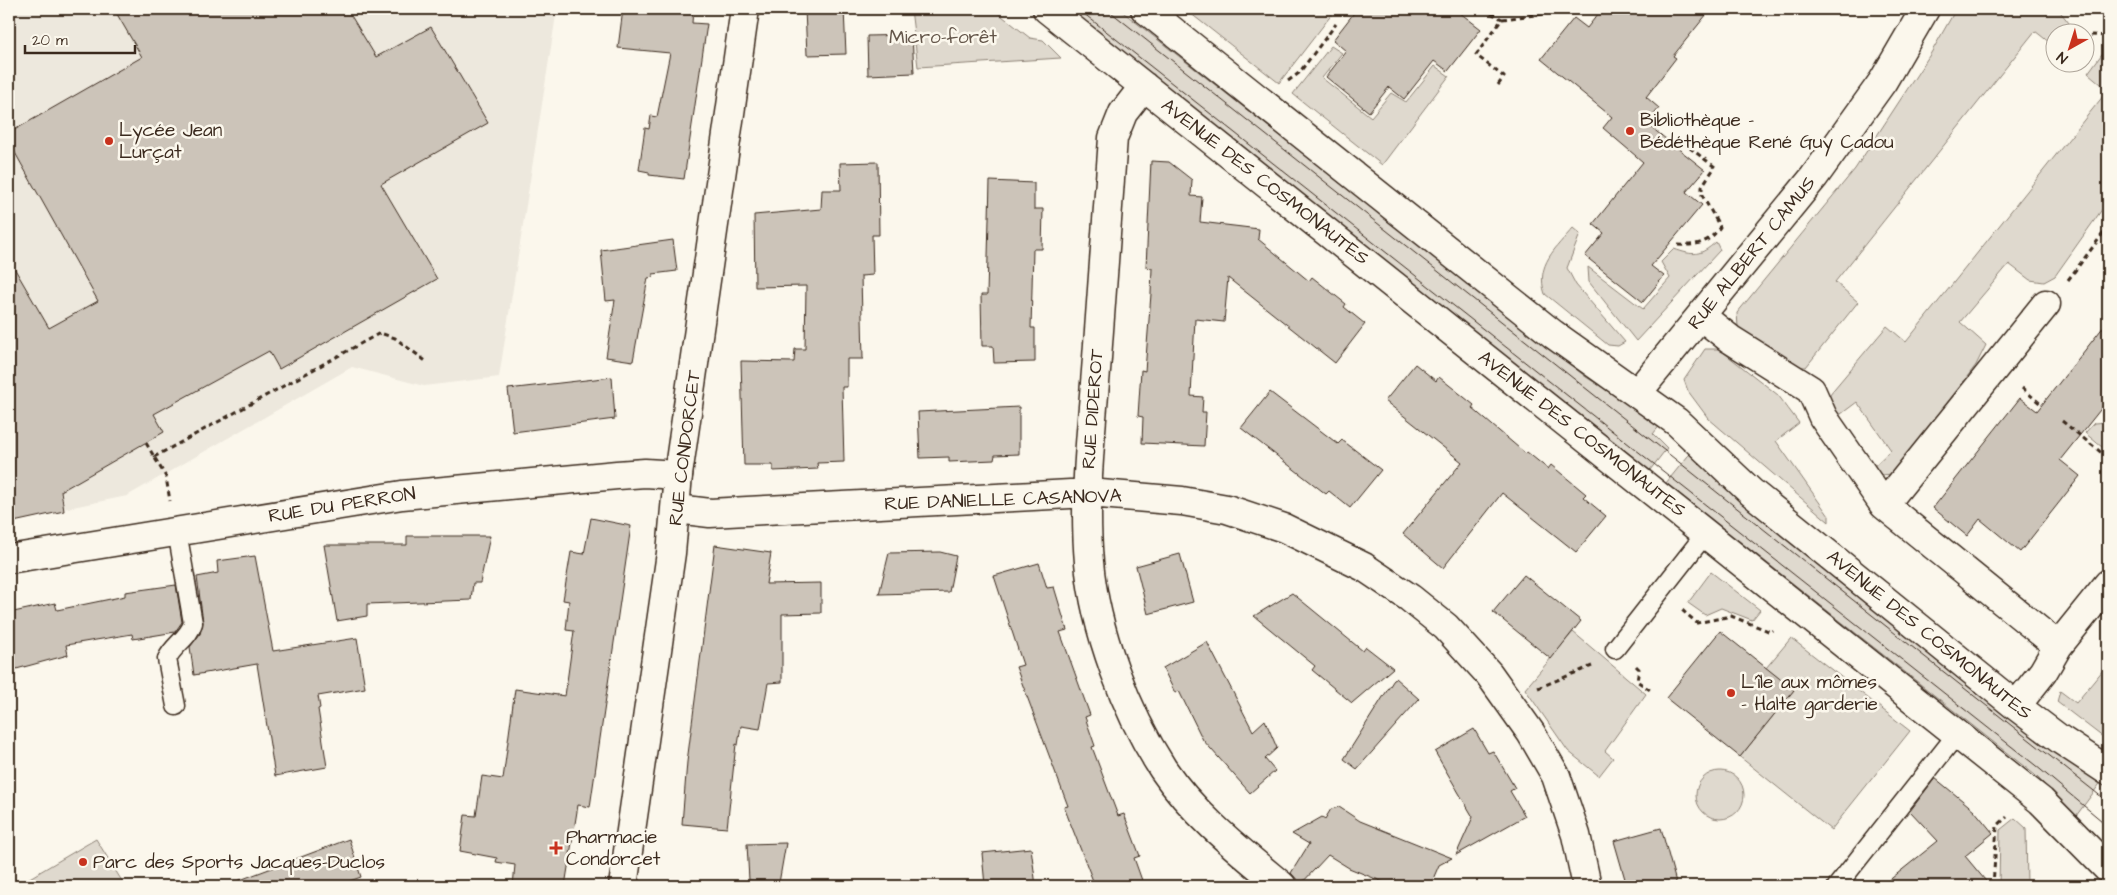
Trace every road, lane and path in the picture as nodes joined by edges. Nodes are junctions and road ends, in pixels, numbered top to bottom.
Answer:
1 (745, 9) edge
2 (1047, 9) edge
3 (1145, 9) edge
4 (1483, 9) edge
5 (1557, 9) edge
6 (1925, 9) edge
7 (1502, 20) junction
8 (1336, 24) dead end
9 (2094, 35) edge
10 (2108, 36) edge
11 (1498, 85) dead end
12 (1144, 86) junction
13 (1281, 86) dead end
14 (1690, 148) dead end
15 (2108, 227) edge
16 (1678, 245) dead end
17 (2065, 285) dead end
18 (2046, 304) dead end
19 (1701, 316) junction
20 (427, 362) dead end
21 (1638, 392) junction
22 (2062, 421) dead end
23 (146, 443) dead end
24 (154, 457) junction
25 (2108, 458) edge
26 (678, 475) junction
27 (1089, 493) junction
28 (1884, 505) junction
29 (677, 509) junction
30 (174, 521) junction
31 (1706, 533) junction
32 (9, 559) edge
33 (2108, 584) edge
34 (1660, 592) junction
35 (1776, 627) dead end
36 (2058, 646) junction
37 (1615, 649) junction
38 (1650, 690) dead end
39 (1530, 692) dead end
40 (176, 706) dead end
41 (2016, 706) junction
42 (1958, 734) junction
43 (2108, 771) edge
44 (2008, 815) dead end
45 (2108, 869) edge
46 (623, 886) edge
47 (1282, 886) edge
48 (1587, 886) edge
49 (1837, 886) edge
50 (1994, 886) edge

1 - 26 street, RUE CONDORCET
2 - 12 street, AVENUE DES COSMONAUTES
3 - 21 street, AVENUE DES COSMONAUTES
4 - 7 path
5 - 7 path
6 - 19 street, RUE ALBERT CAMUS
7 - 11 path
8 - 13 path
9 - 10 path
12 - 27 street, RUE DIDEROT
12 - 31 street, AVENUE DES COSMONAUTES
14 - 16 path
15 - 17 path
18 - 28 street
19 - 21 street, RUE ALBERT CAMUS
19 - 28 street
20 - 24 path
21 - 41 street, AVENUE DES COSMONAUTES
22 - 25 path
23 - 24 path
24 - 30 path
26 - 29 street, RUE CONDORCET
26 - 30 street, RUE DU PERRON
27 - 29 street, RUE DANIELLE CASANOVA
27 - 47 street, RUE DIDEROT
27 - 48 street, RUE DANIELLE CASANOVA
28 - 36 street
29 - 46 street, RUE CONDORCET
30 - 32 street, RUE DU PERRON
30 - 40 lane
31 - 34 lane
31 - 42 street, AVENUE DES COSMONAUTES
33 - 36 street
34 - 35 path
34 - 37 lane
36 - 41 street
37 - 38 path
37 - 39 path
41 - 43 street, AVENUE DES COSMONAUTES
42 - 45 street, AVENUE DES COSMONAUTES
42 - 49 lane
44 - 50 path

